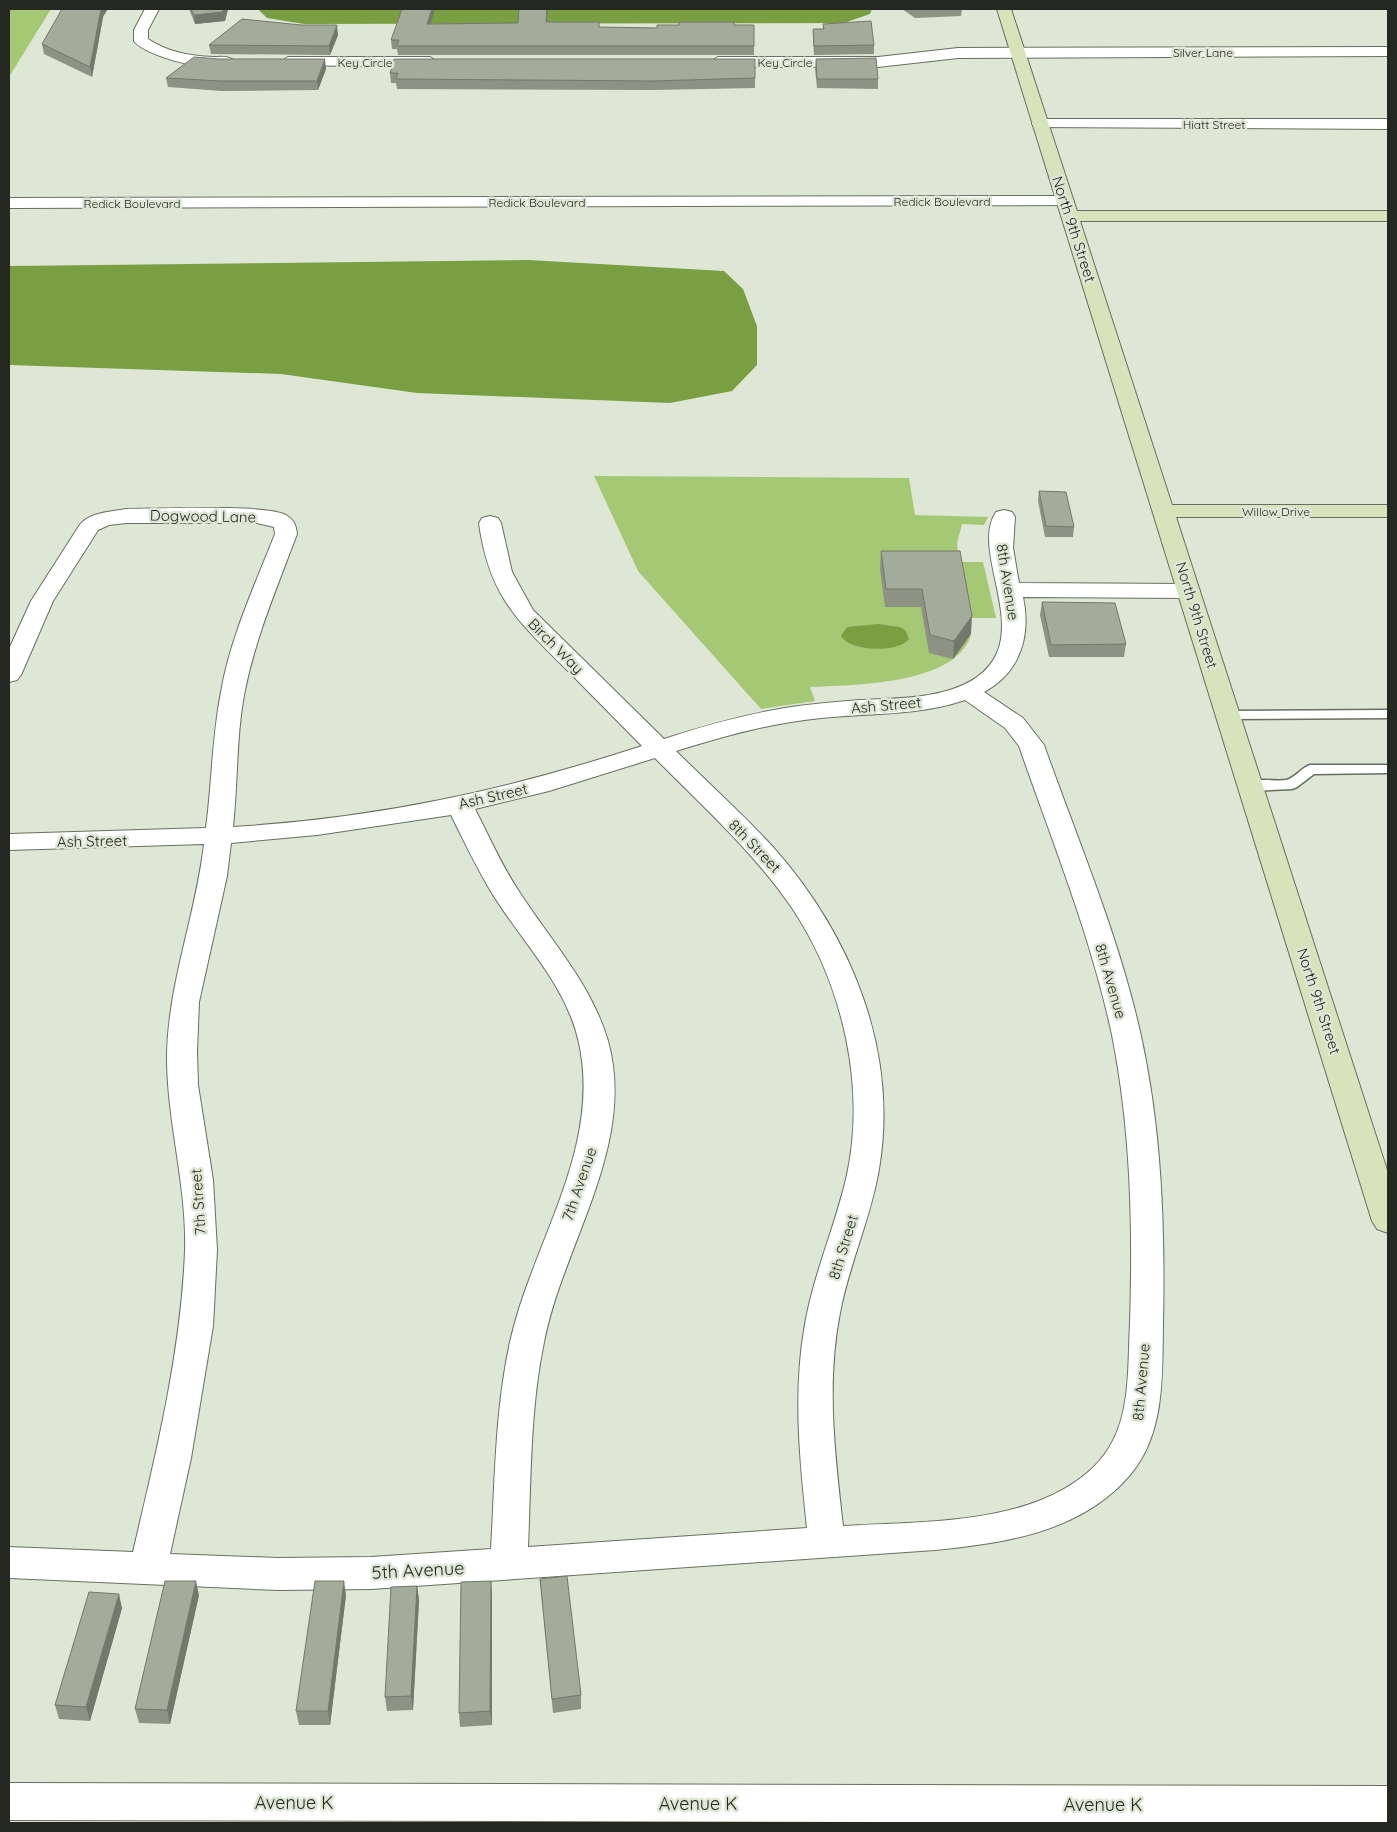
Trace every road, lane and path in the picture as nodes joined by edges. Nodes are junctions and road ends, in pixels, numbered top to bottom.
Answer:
1 (152, 9) edge
2 (1004, 9) edge
3 (1017, 52) junction
4 (1388, 52) edge
5 (240, 62) edge
6 (270, 62) edge
7 (449, 62) edge
8 (708, 62) edge
9 (1040, 124) junction
10 (1388, 124) edge
11 (9, 203) edge
12 (1067, 209) junction
13 (1388, 216) edge
14 (1164, 511) junction
15 (1388, 511) edge
16 (1004, 518) dead end
17 (490, 523) dead end
18 (1009, 590) junction
19 (1189, 591) junction
20 (9, 675) edge
21 (968, 690) junction
22 (1388, 714) edge
23 (1229, 716) junction
24 (658, 749) junction
25 (1388, 769) edge
26 (1251, 786) junction
27 (459, 804) junction
28 (219, 836) junction
29 (9, 842) edge
30 (1388, 1221) edge
31 (827, 1543) junction
32 (9, 1563) edge
33 (509, 1565) junction
34 (148, 1568) junction
35 (9, 1801) edge
36 (1388, 1805) edge
37 (234, 1812) edge

1 - 5 street
2 - 3 street, North 9th Street
3 - 4 street, Silver Lane
3 - 8 street, Key Circle
3 - 9 street, North 9th Street
6 - 7 street, Key Circle
9 - 10 street, Hiatt Street
9 - 12 street, North 9th Street
11 - 12 street, Redick Boulevard
12 - 13 street, Redick Boulevard
12 - 14 street, North 9th Street
14 - 15 street, Willow Drive
14 - 19 street, North 9th Street
16 - 18 street, 8th Avenue
17 - 24 street, Birch Way
18 - 19 street
18 - 21 street, 8th Avenue
19 - 23 street, North 9th Street
20 - 28 street, Dogwood Lane
21 - 24 street, Ash Street
21 - 31 street, 8th Avenue
22 - 23 lane
23 - 26 street, North 9th Street
24 - 27 street, Ash Street
24 - 31 street, 8th Street
25 - 26 lane
26 - 30 street, North 9th Street
27 - 28 street, Ash Street
27 - 33 street, 7th Avenue
28 - 29 street, Ash Street
28 - 34 street, 7th Street
31 - 33 street, 5th Avenue
32 - 34 street, 5th Avenue
33 - 34 street, 5th Avenue
35 - 37 street, Avenue K
36 - 37 street, Avenue K

